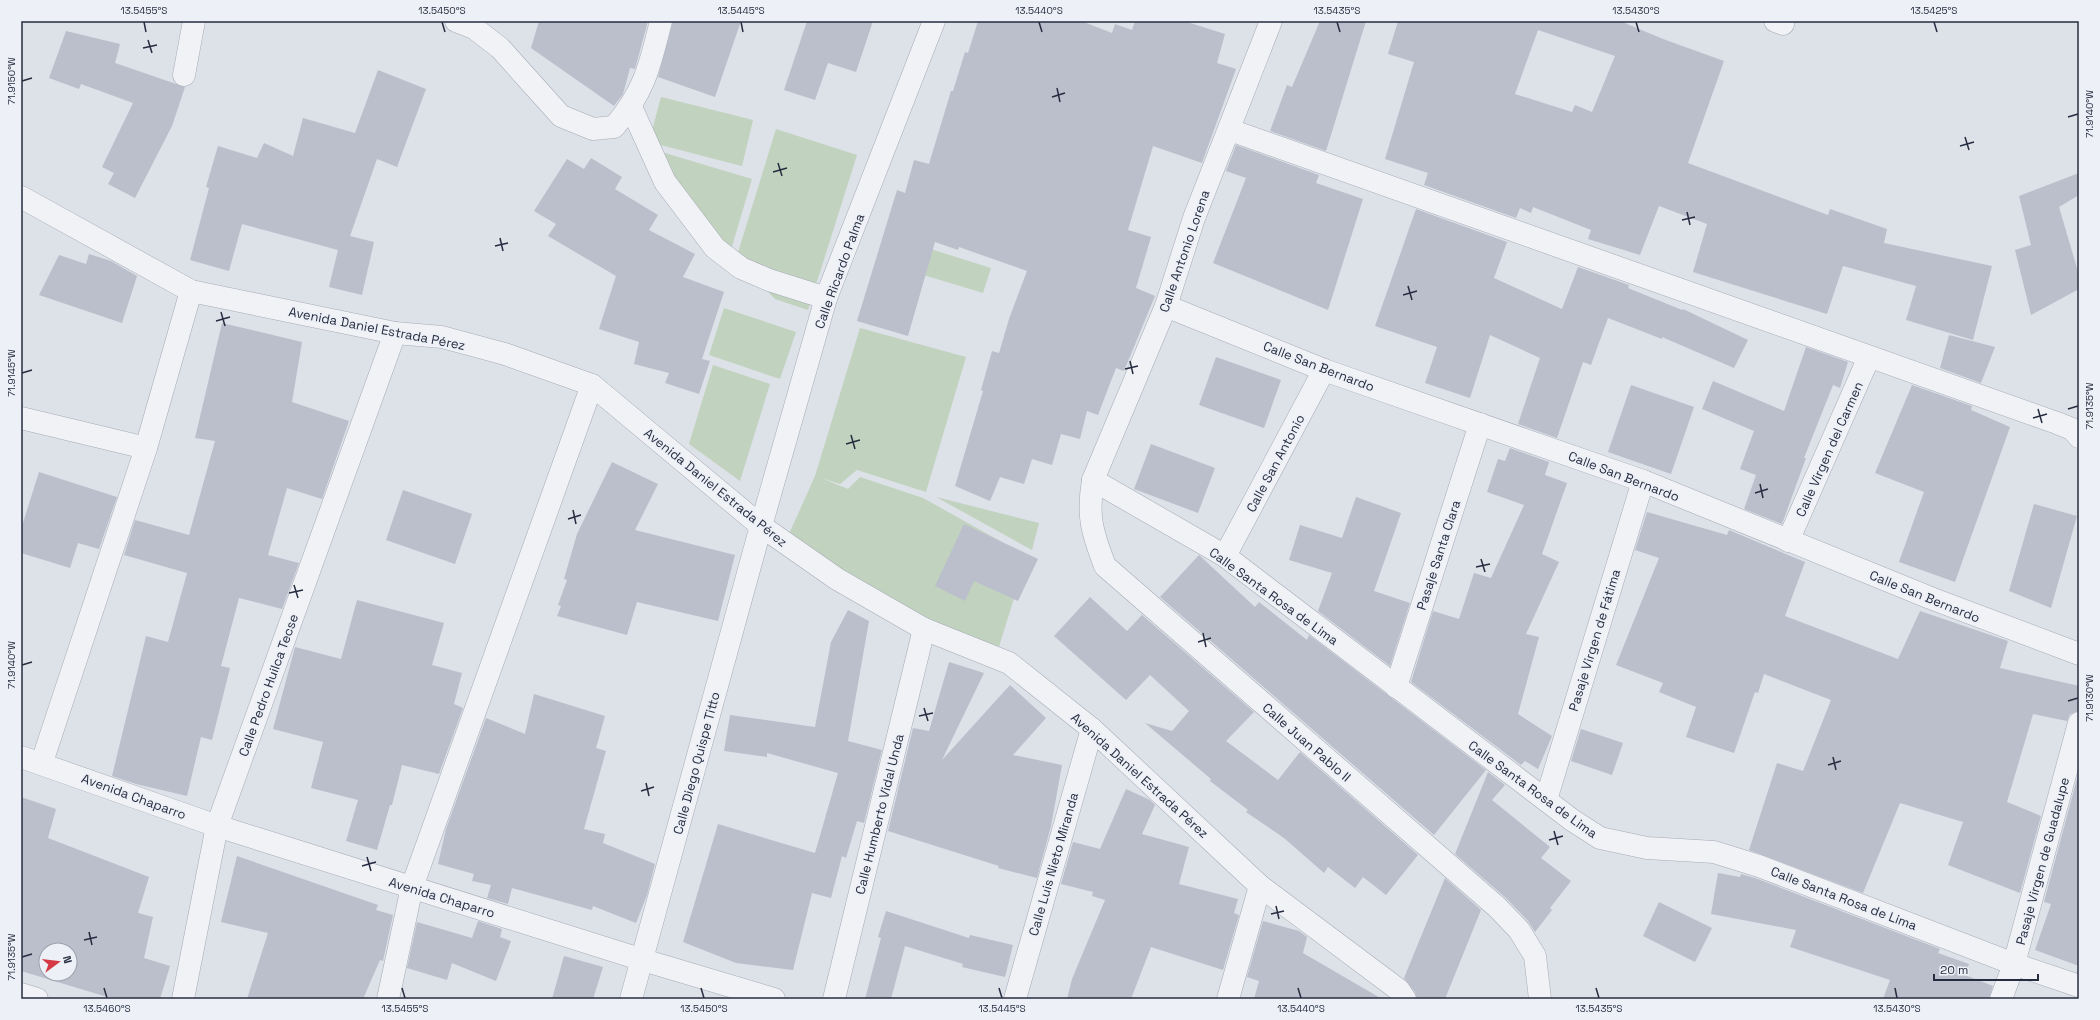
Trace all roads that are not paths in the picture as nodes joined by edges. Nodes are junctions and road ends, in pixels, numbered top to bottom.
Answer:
1 (194, 21) edge
2 (456, 21) edge
3 (661, 21) edge
4 (934, 21) edge
5 (1271, 21) edge
6 (184, 75) dead end
7 (631, 107) junction
8 (1230, 130) junction
9 (21, 197) edge
10 (191, 292) junction
11 (826, 298) junction
12 (1166, 306) junction
13 (394, 333) junction
14 (1869, 357) junction
15 (1324, 370) junction
16 (592, 385) junction
17 (21, 418) edge
18 (1480, 424) junction
19 (2079, 437) edge
20 (146, 448) junction
21 (1093, 480) junction
22 (1643, 481) junction
23 (761, 526) junction
24 (1788, 542) junction
25 (1225, 556) junction
26 (924, 630) junction
27 (2079, 654) edge
28 (1396, 687) junction
29 (2079, 723) edge
30 (1092, 729) junction
31 (21, 756) edge
32 (42, 762) junction
33 (1546, 800) junction
34 (217, 826) junction
35 (1260, 886) junction
36 (412, 888) junction
37 (643, 960) junction
38 (2014, 964) junction
39 (2079, 986) edge
40 (21, 994) edge
41 (37, 999) edge
42 (183, 999) edge
43 (388, 999) edge
44 (631, 999) edge
45 (774, 999) edge
46 (834, 999) edge
47 (1015, 999) edge
48 (1228, 999) edge
49 (1405, 999) edge
50 (1540, 999) edge
51 (2001, 999) edge

1 - 6 street
2 - 7 street
3 - 7 street
4 - 11 street, Calle Ricardo Palma
5 - 8 street, Calle Antonio Lorena
7 - 11 street
8 - 12 street, Calle Antonio Lorena
8 - 14 street
9 - 10 street, Avenida Daniel Estrada Pérez
10 - 13 street, Avenida Daniel Estrada Pérez
10 - 20 street
11 - 23 street, Calle Ricardo Palma
12 - 15 street, Calle San Bernardo
12 - 21 street, Calle Antonio Lorena
13 - 16 street, Avenida Daniel Estrada Pérez
13 - 34 street, Calle Pedro Huilca Tecse
14 - 19 street
14 - 24 street, Calle Virgen del Carmen
15 - 18 street, Calle San Bernardo
15 - 25 street, Calle San Antonio
16 - 23 street, Avenida Daniel Estrada Pérez
16 - 36 street
17 - 20 street
18 - 22 street, Calle San Bernardo
18 - 28 street, Pasaje Santa Clara
20 - 32 street
21 - 25 street, Calle Santa Rosa de Lima
21 - 50 street, Calle Juan Pablo II
22 - 24 street, Calle San Bernardo
22 - 33 street, Pasaje Virgen de Fátima
23 - 26 street, Avenida Daniel Estrada Pérez
23 - 37 street, Calle Diego Quispe Titto
24 - 27 street, Calle San Bernardo
25 - 28 street, Calle Santa Rosa de Lima
26 - 30 street, Avenida Daniel Estrada Pérez
26 - 46 street, Calle Humberto Vidal Unda
28 - 33 street, Calle Santa Rosa de Lima
29 - 38 street, Pasaje Virgen de Guadalupe
30 - 35 street, Avenida Daniel Estrada Pérez
30 - 47 street, Calle Luis Nieto Miranda
31 - 32 street, Avenida Chaparro
32 - 34 street, Avenida Chaparro
33 - 38 street, Calle Santa Rosa de Lima
34 - 36 street, Avenida Chaparro
34 - 42 street, Calle Pedro Huilca Tecse
35 - 48 street
35 - 49 street, Avenida Daniel Estrada Pérez
36 - 37 street, Avenida Chaparro
36 - 43 street
37 - 44 street, Calle Diego Quispe Titto
37 - 45 street, Avenida Chaparro
38 - 39 street, Calle Santa Rosa de Lima
38 - 51 street, Pasaje Virgen de Guadalupe
40 - 41 street

